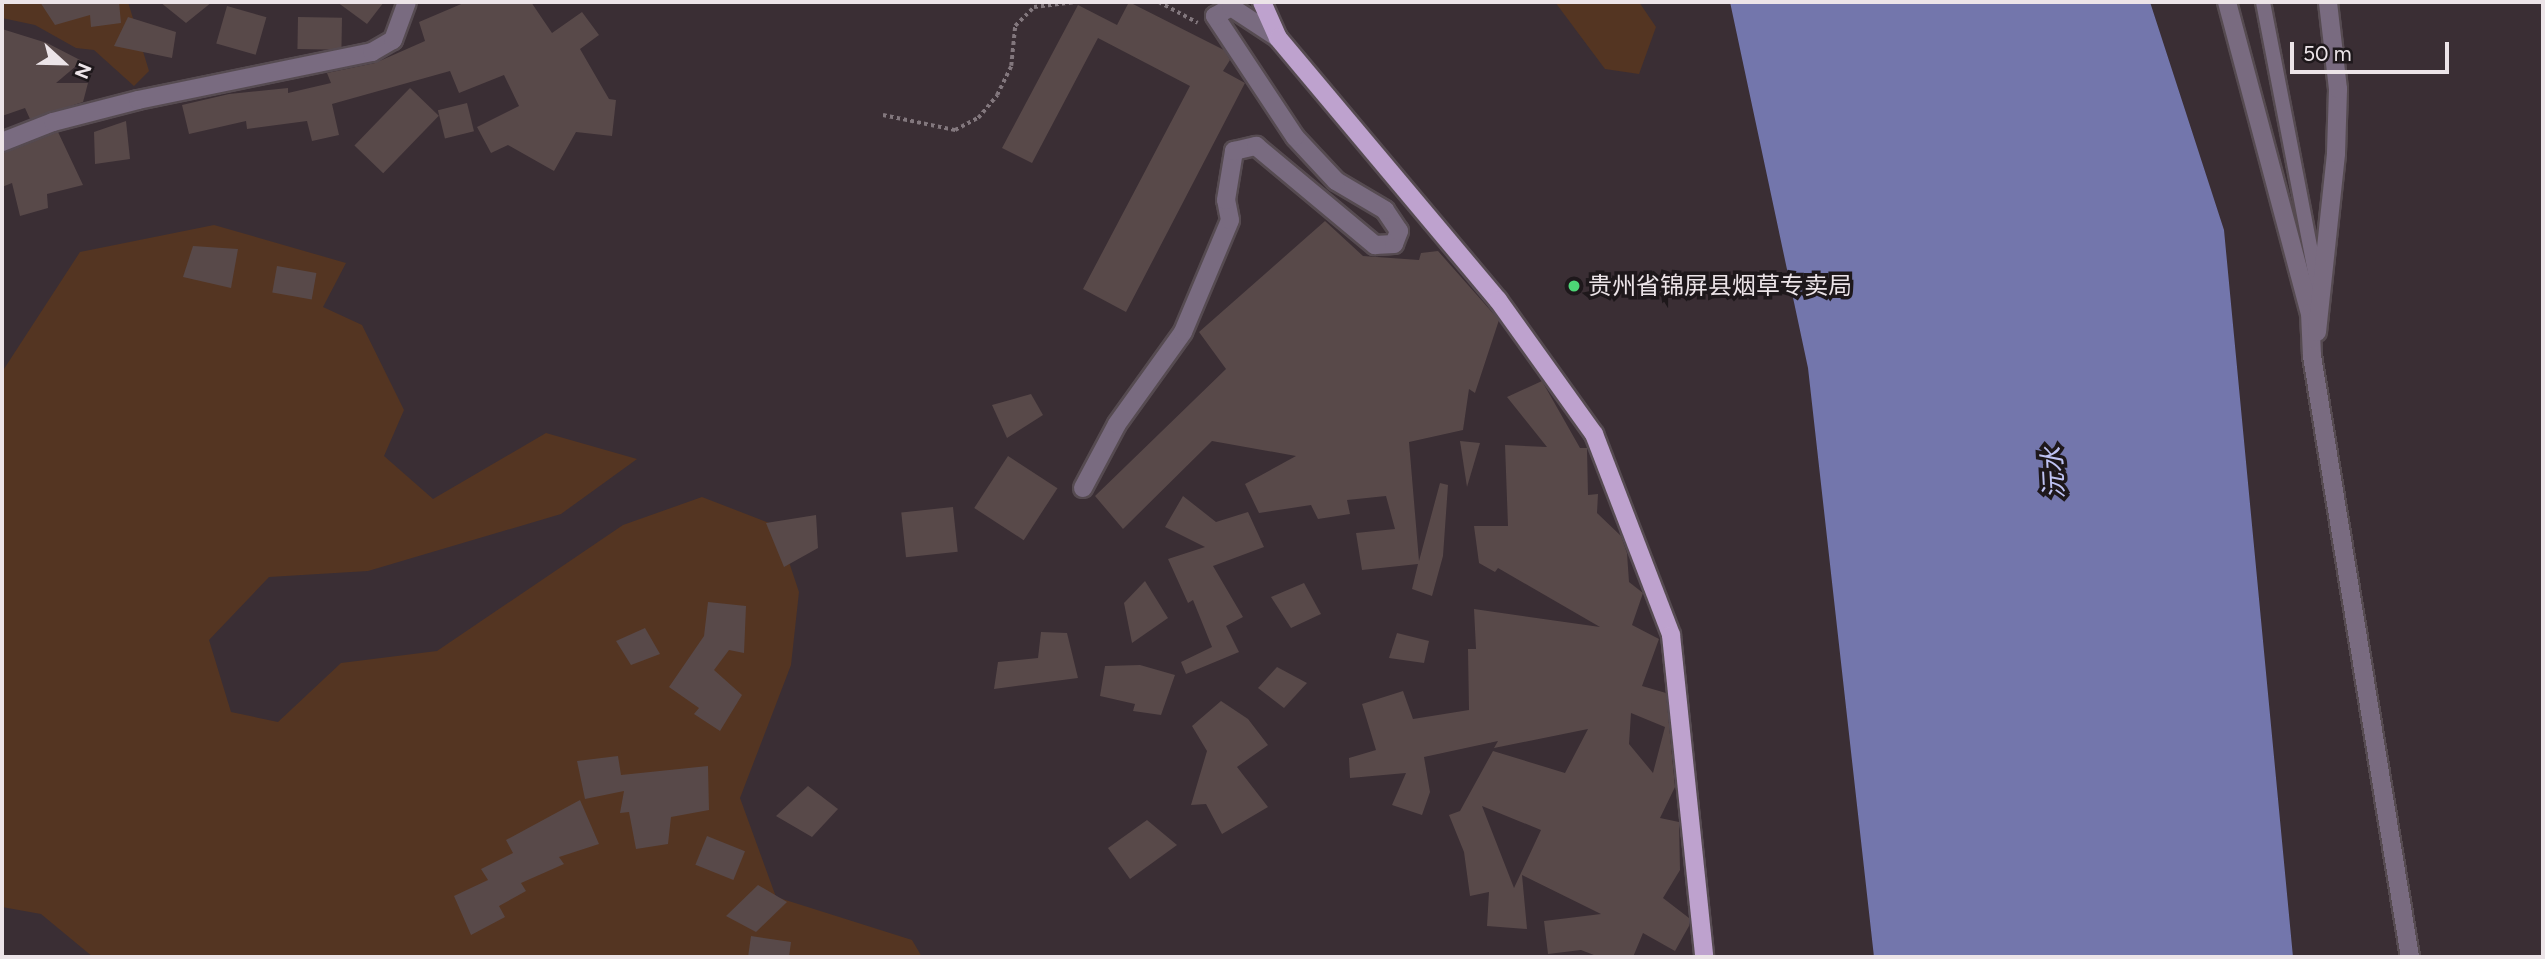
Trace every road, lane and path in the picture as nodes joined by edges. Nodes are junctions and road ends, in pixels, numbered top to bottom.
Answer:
1 (407, 2) edge
2 (1073, 2) edge
3 (1158, 2) edge
4 (1262, 2) edge
5 (2227, 2) edge
6 (2263, 2) edge
7 (2328, 2) edge
8 (1215, 16) junction
9 (1278, 38) junction
10 (883, 115) dead end
11 (2, 142) edge
12 (2322, 306) junction
13 (2312, 356) junction
14 (1083, 488) dead end
15 (1704, 957) edge
16 (2410, 957) edge

1 - 11 street
2 - 10 path
3 - 8 path
4 - 9 main road
5 - 13 street
6 - 12 street
7 - 12 street
8 - 9 street
8 - 14 street
9 - 15 main road
12 - 13 street
13 - 16 street

